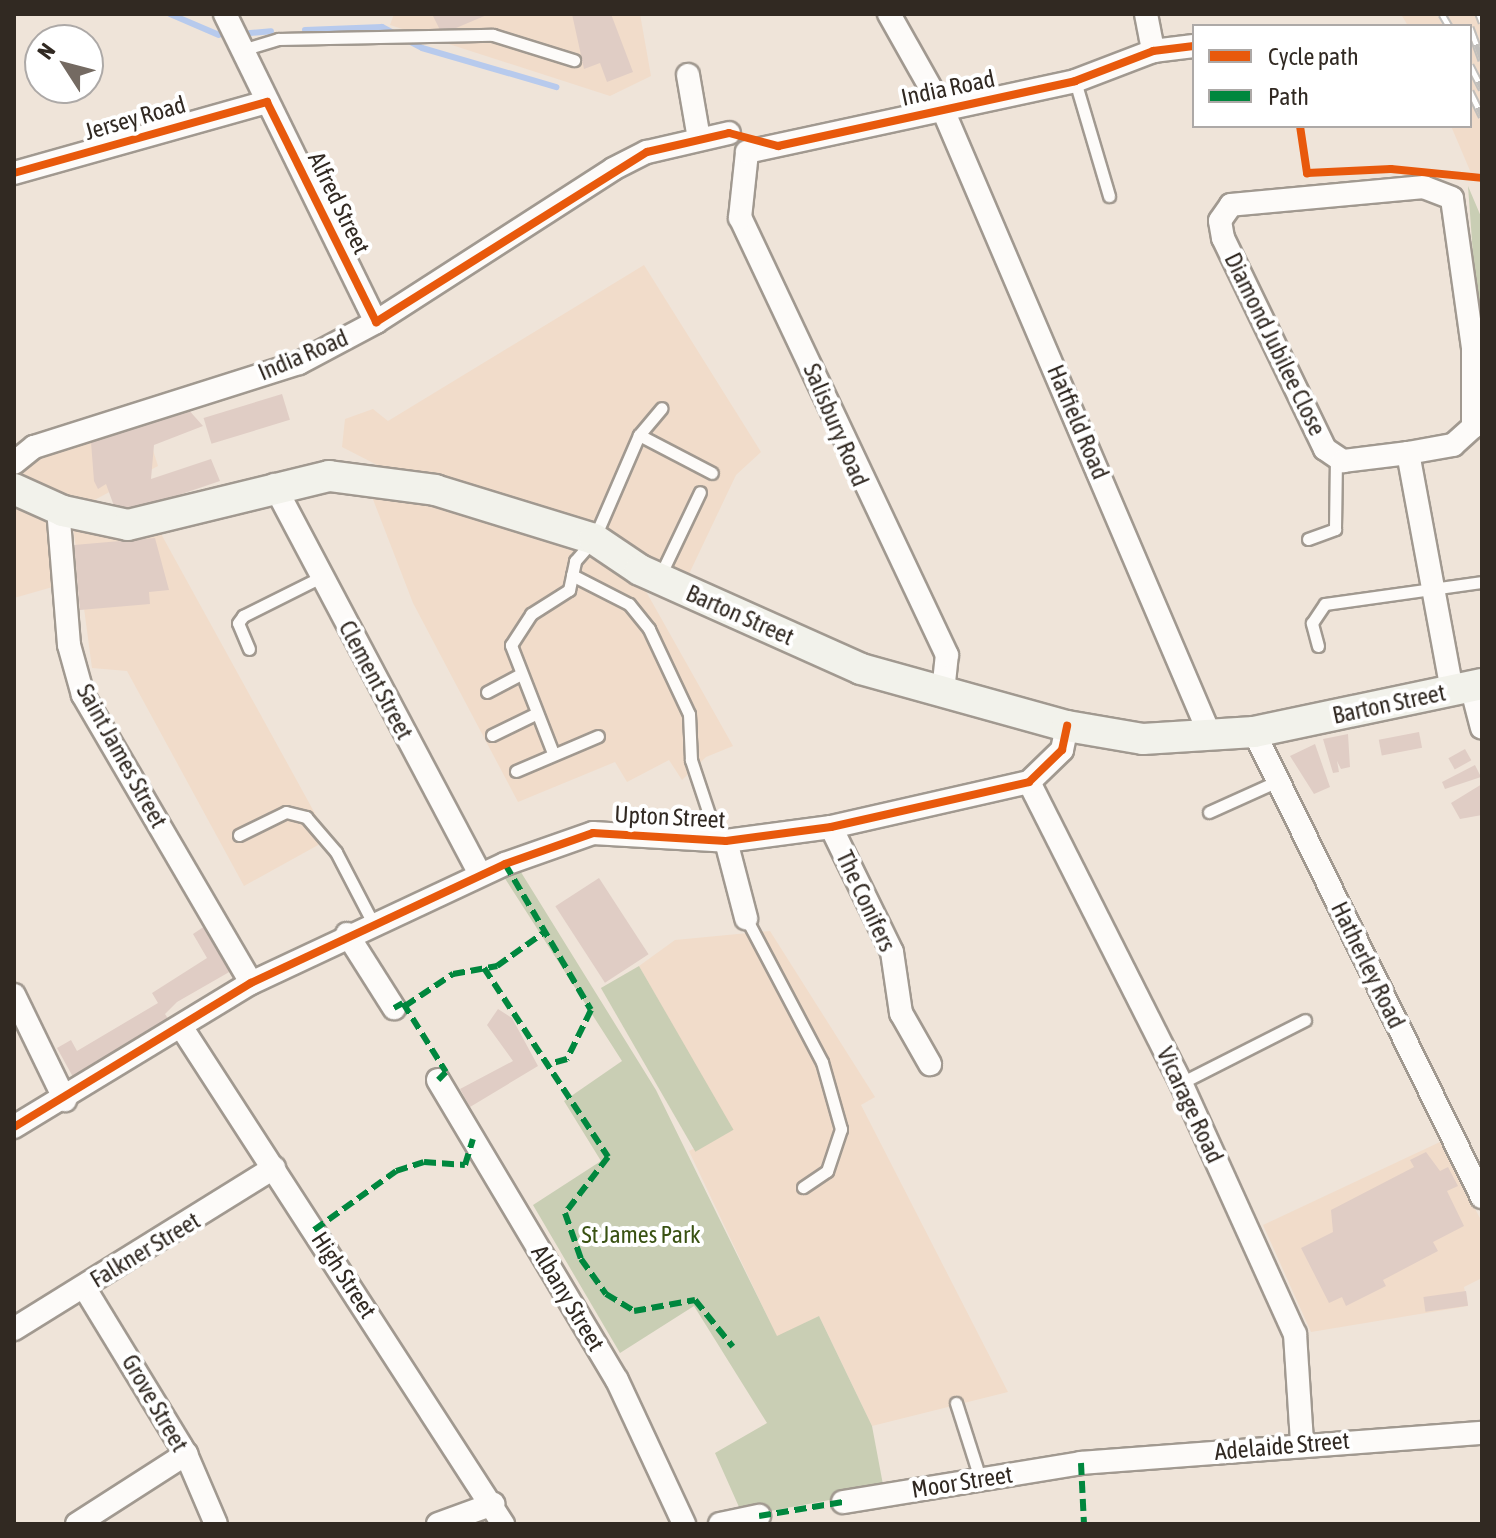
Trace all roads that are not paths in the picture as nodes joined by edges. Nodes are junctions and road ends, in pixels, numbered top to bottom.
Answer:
1 (225, 14) edge
2 (889, 14) edge
3 (1146, 14) edge
4 (1192, 46) edge
5 (242, 50) junction
6 (1153, 51) junction
7 (574, 60) dead end
8 (688, 75) dead end
9 (1075, 81) junction
10 (267, 102) junction
11 (943, 110) junction
12 (729, 133) dead end
13 (699, 139) junction
14 (747, 152) joint
15 (14, 173) edge
16 (1109, 196) dead end
17 (376, 322) junction
18 (662, 408) dead end
19 (639, 435) junction
20 (1408, 453) junction
21 (1336, 458) junction
22 (14, 463) edge
23 (712, 473) dead end
24 (274, 485) junction
25 (14, 489) edge
26 (700, 492) dead end
27 (58, 508) junction
28 (594, 539) junction
29 (1308, 539) dead end
30 (572, 575) junction
31 (321, 577) junction
32 (659, 579) junction
33 (1482, 582) edge
34 (1436, 591) junction
35 (1318, 646) dead end
36 (249, 649) dead end
37 (519, 675) junction
38 (1468, 687) edge
39 (487, 692) dead end
40 (943, 692) junction
41 (535, 714) junction
42 (1067, 726) junction
43 (1482, 728) edge
44 (1254, 732) junction
45 (492, 735) dead end
46 (1210, 735) junction
47 (598, 736) dead end
48 (553, 753) junction
49 (516, 771) dead end
50 (1278, 781) junction
51 (1029, 782) junction
52 (1209, 812) dead end
53 (709, 814) dead end
54 (831, 827) junction
55 (239, 835) dead end
56 (726, 841) junction
57 (480, 874) junction
58 (746, 918) joint
59 (373, 923) junction
60 (347, 934) junction
61 (251, 983) junction
62 (14, 995) edge
63 (394, 1008) dead end
64 (1305, 1020) dead end
65 (182, 1028) junction
66 (930, 1064) dead end
67 (438, 1080) dead end
68 (1181, 1083) junction
69 (65, 1100) junction
70 (14, 1127) edge
71 (274, 1168) junction
72 (803, 1187) dead end
73 (1482, 1197) edge
74 (84, 1287) junction
75 (14, 1329) edge
76 (956, 1403) dead end
77 (1482, 1433) edge
78 (1302, 1442) junction
79 (186, 1454) junction
80 (1081, 1463) joint
81 (980, 1478) junction
82 (843, 1502) dead end
83 (498, 1514) edge
84 (759, 1516) dead end
85 (77, 1524) edge
86 (216, 1524) edge
87 (438, 1524) edge
88 (684, 1524) edge
89 (720, 1524) edge

1 - 5 street, Alfred Street
2 - 11 street, Hatfield Road
3 - 6 street
4 - 6 street, India Road
5 - 7 lane
5 - 10 street, Alfred Street
6 - 9 street, India Road
8 - 13 street
9 - 11 street, India Road
9 - 16 lane
10 - 15 street, Jersey Road
10 - 17 street, Alfred Street
11 - 14 street, India Road
11 - 46 street, Hatfield Road
12 - 13 street, India Road
13 - 17 street, India Road
14 - 40 street, Salisbury Road
17 - 22 street, India Road
18 - 19 lane
19 - 23 lane
19 - 28 lane
20 - 21 street, Diamond Jubilee Close
20 - 21 street, Diamond Jubilee Close
20 - 34 street
21 - 29 lane
24 - 27 main road, Barton Street
24 - 28 main road, Barton Street
24 - 31 street, Clement Street
25 - 27 main road, Barton Street
26 - 32 lane
27 - 61 street, Saint James Street
28 - 30 lane
28 - 32 main road, Barton Street
30 - 37 lane
30 - 53 lane
31 - 36 lane
31 - 57 street, Clement Street
32 - 40 main road, Barton Street
33 - 34 lane
34 - 35 lane
34 - 38 street
37 - 39 lane
37 - 41 lane
38 - 43 street
38 - 44 main road, Barton Street
40 - 42 main road, Barton Street
41 - 45 lane
41 - 48 lane
42 - 46 main road, Barton Street
42 - 51 street
44 - 46 main road, Barton Street
44 - 50 street, Hatherley Road
47 - 48 lane
48 - 49 lane
50 - 52 lane
50 - 73 street, Hatherley Road
51 - 54 street, Upton Street
51 - 68 street, Vicarage Road
54 - 56 street, Upton Street
54 - 66 street, The Conifers
55 - 59 lane
56 - 57 street, Upton Street
56 - 58 street
57 - 59 street, Upton Street
58 - 72 lane
59 - 60 street, Upton Street
60 - 61 street, Upton Street
60 - 63 street
61 - 65 street, Upton Street
62 - 69 street
64 - 68 lane
65 - 69 street, Upton Street
65 - 71 street, High Street
67 - 88 street, Albany Street
68 - 78 street, Vicarage Road
69 - 70 street, Upton Street
71 - 74 street, Falkner Street
71 - 83 street, High Street
74 - 75 street, Falkner Street
74 - 79 street, Grove Street
76 - 81 lane
77 - 78 street, Adelaide Street
78 - 80 street, Adelaide Street
79 - 85 street
79 - 86 street, Grove Street
80 - 81 street, Moor Street
81 - 82 street, Moor Street
83 - 87 street
84 - 89 street

